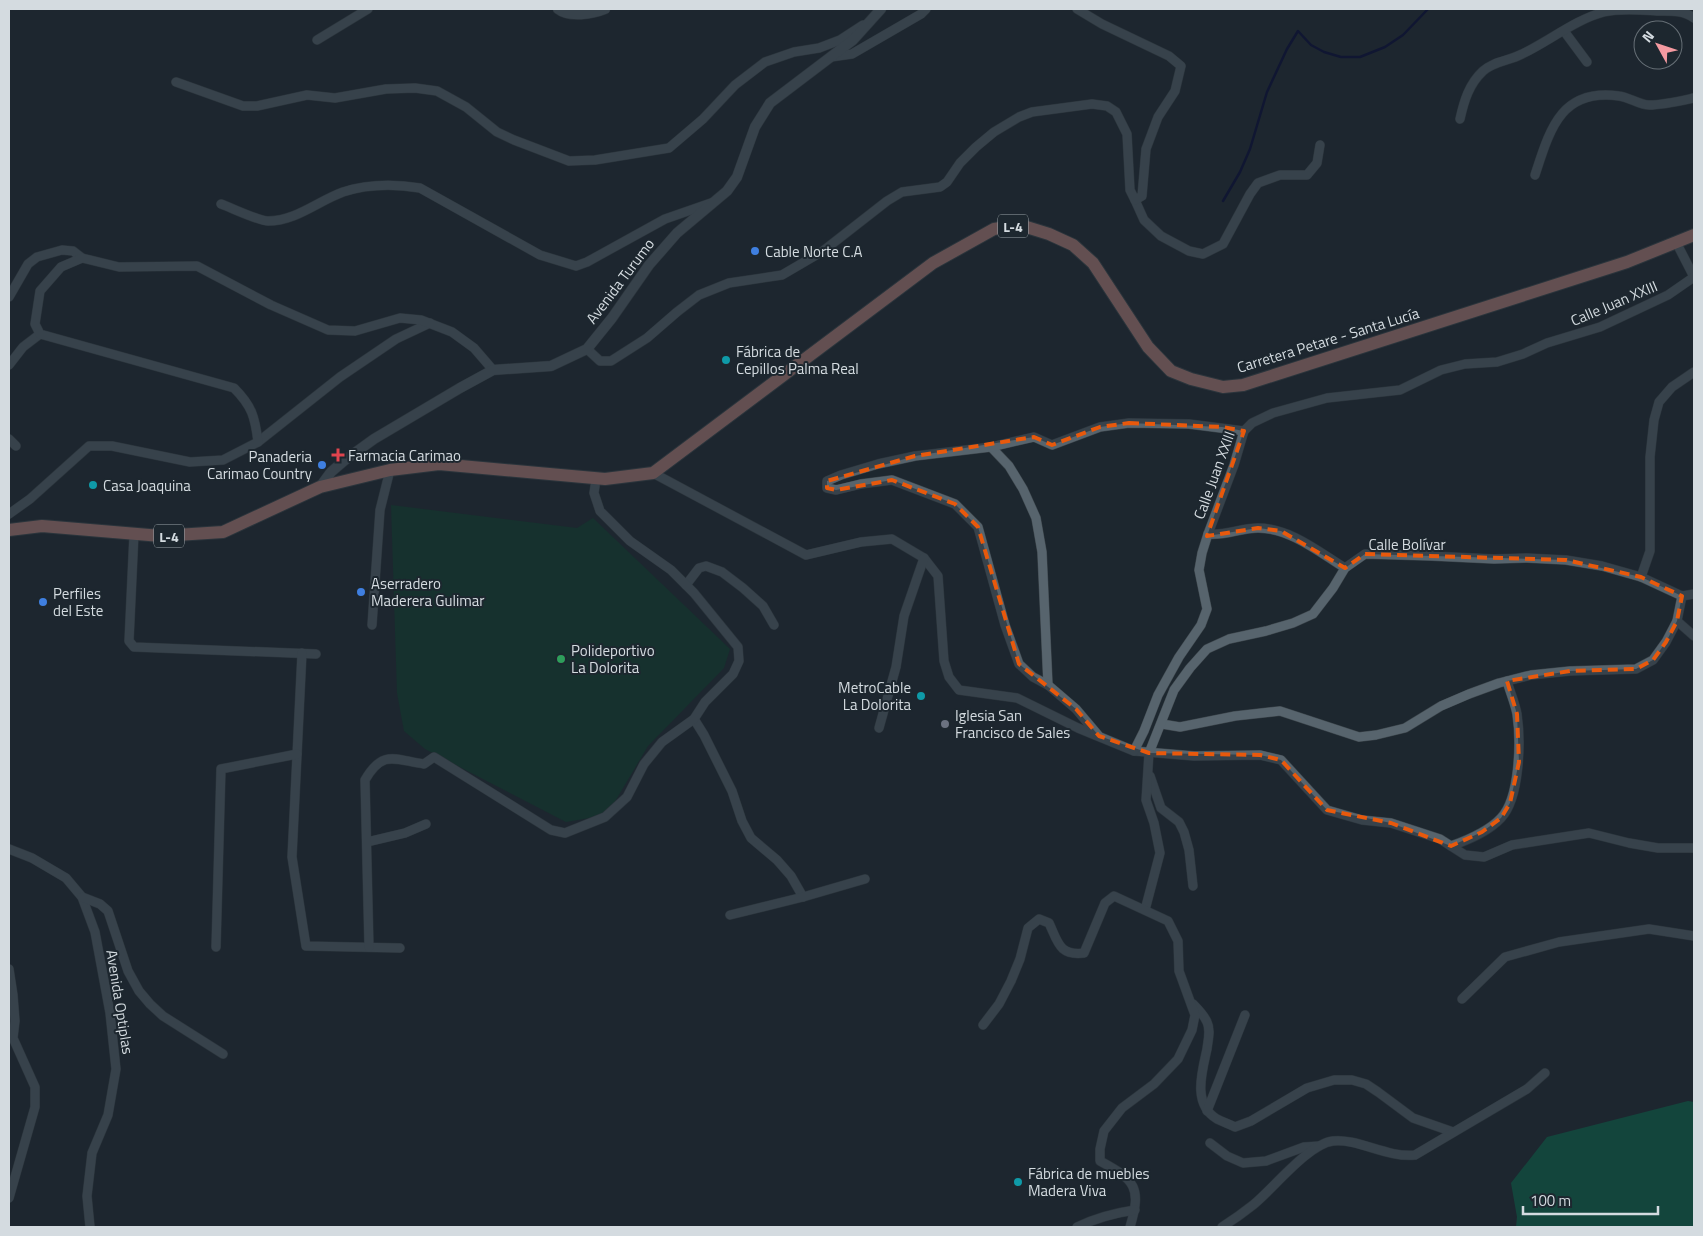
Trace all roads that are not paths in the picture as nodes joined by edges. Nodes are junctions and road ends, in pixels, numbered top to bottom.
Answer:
1 (368, 9) edge
2 (558, 9) edge
3 (605, 9) edge
4 (881, 9) edge
5 (926, 9) edge
6 (1077, 9) edge
7 (1694, 18) edge
8 (872, 20) junction
9 (1564, 31) junction
10 (317, 40) dead end
11 (830, 57) junction
12 (1587, 62) dead end
13 (176, 82) dead end
14 (1694, 98) edge
15 (1460, 119) dead end
16 (1320, 145) dead end
17 (1535, 175) dead end
18 (1135, 200) junction
19 (711, 203) junction
20 (221, 204) dead end
21 (1694, 235) edge
22 (1676, 242) junction
23 (82, 258) junction
24 (1694, 277) edge
25 (9, 296) edge
26 (430, 324) junction
27 (40, 334) junction
28 (587, 349) junction
29 (9, 365) edge
30 (493, 370) junction
31 (1694, 372) edge
32 (1244, 431) junction
33 (9, 439) edge
34 (258, 442) junction
35 (16, 446) dead end
36 (991, 446) junction
37 (390, 470) junction
38 (654, 473) junction
39 (596, 479) junction
40 (320, 487) junction
41 (9, 514) edge
42 (9, 530) edge
43 (134, 534) junction
44 (1208, 534) junction
45 (924, 558) junction
46 (1345, 568) junction
47 (1641, 576) junction
48 (686, 585) junction
49 (1694, 594) edge
50 (1682, 596) junction
51 (1677, 621) junction
52 (372, 625) dead end
53 (774, 625) dead end
54 (1694, 636) edge
55 (302, 653) junction
56 (316, 654) dead end
57 (1507, 681) junction
58 (1048, 685) junction
59 (694, 719) junction
60 (1162, 724) junction
61 (879, 728) dead end
62 (1099, 736) junction
63 (1134, 751) junction
64 (1149, 753) junction
65 (297, 754) junction
66 (1149, 774) junction
67 (426, 824) dead end
68 (367, 842) junction
69 (1451, 846) junction
70 (1694, 848) edge
71 (9, 849) edge
72 (865, 879) dead end
73 (1193, 886) dead end
74 (82, 897) junction
75 (803, 897) junction
76 (1145, 910) junction
77 (730, 914) dead end
78 (1694, 936) edge
79 (216, 947) dead end
80 (369, 947) junction
81 (400, 948) dead end
82 (9, 969) edge
83 (1462, 999) dead end
84 (1191, 1002) junction
85 (1245, 1015) dead end
86 (983, 1025) dead end
87 (223, 1054) dead end
88 (1545, 1072) dead end
89 (1208, 1111) junction
90 (1453, 1132) junction
91 (1210, 1143) dead end
92 (1319, 1146) junction
93 (9, 1198) edge
94 (1135, 1210) junction
95 (90, 1227) edge
96 (1077, 1227) edge
97 (1130, 1227) edge
98 (1222, 1227) edge

1 - 10 street
2 - 3 street
4 - 8 street, Avenida Turumo
5 - 11 street
6 - 18 street
7 - 9 street
8 - 11 street, Avenida Turumo
8 - 13 street
9 - 12 street
9 - 15 street
11 - 19 street, Avenida Turumo
14 - 17 street
16 - 18 street
18 - 28 street
19 - 20 street
19 - 28 street, Avenida Turumo
21 - 22 main road, Carretera Petare - Santa Lucía / L-4
22 - 24 street
22 - 38 main road, Carretera Petare - Santa Lucía / L-4
23 - 25 street
23 - 26 street
23 - 27 street
24 - 32 street, Calle Juan XXIII
26 - 30 street
26 - 34 street
27 - 29 street
27 - 34 street
28 - 30 street, Avenida Turumo
30 - 40 street, Avenida Turumo
31 - 47 street
32 - 36 street
32 - 44 street, Calle Juan XXIII
33 - 35 street
34 - 41 street
36 - 58 street
36 - 58 street
37 - 39 main road, Carretera Petare - Santa Lucía / L-4
37 - 40 main road, Carretera Petare - Santa Lucía / L-4
37 - 52 street
38 - 39 main road, Carretera Petare - Santa Lucía / L-4
38 - 45 street
39 - 48 street
40 - 43 main road, Carretera Petare - Santa Lucía / L-4
42 - 43 main road, Carretera Petare - Santa Lucía / L-4
43 - 55 street
44 - 46 street
44 - 63 street, Calle Juan XXIII
45 - 61 street
45 - 62 street
46 - 47 street, Calle Bolívar
46 - 60 street, Calle Bolívar
47 - 50 street, Calle Bolívar
48 - 53 street
48 - 59 street
49 - 50 street
50 - 51 street
51 - 54 street
51 - 57 street
55 - 56 street
55 - 65 street
57 - 60 street
57 - 69 street
58 - 62 street
59 - 68 street
59 - 75 street
60 - 64 street, Calle Bolívar
62 - 63 street
63 - 64 street
64 - 66 street
64 - 69 street
65 - 79 street
65 - 80 street
66 - 73 street
66 - 76 street
67 - 68 street
68 - 80 street
69 - 70 street
71 - 74 street, Avenida Optiplas
72 - 75 street
74 - 87 street
74 - 95 street, Avenida Optiplas
75 - 77 street
76 - 84 street
76 - 86 street
78 - 83 street
80 - 81 street
82 - 93 street
84 - 89 street
84 - 94 street
85 - 89 street
88 - 90 street
89 - 90 street
90 - 92 street
91 - 92 street
92 - 98 street
94 - 96 street
94 - 97 street

